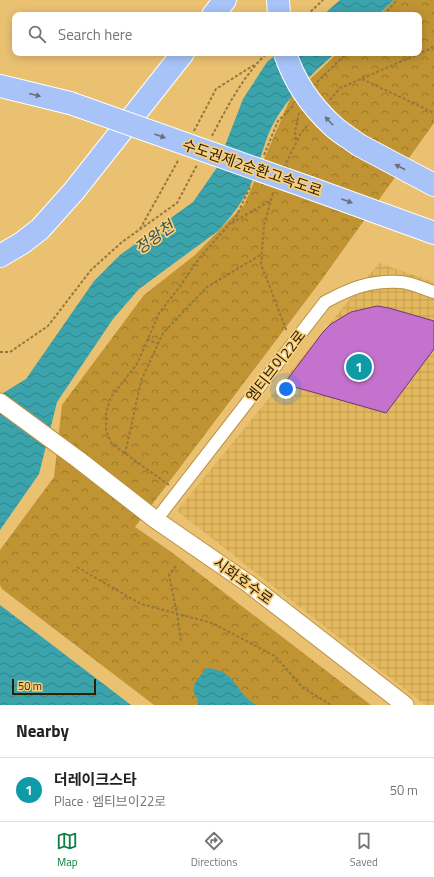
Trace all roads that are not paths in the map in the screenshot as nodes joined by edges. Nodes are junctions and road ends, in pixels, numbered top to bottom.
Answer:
1 (209, 0) edge
2 (225, 0) edge
3 (278, 0) edge
4 (200, 12) edge
5 (215, 12) edge
6 (279, 12) edge
7 (167, 56) edge
8 (181, 56) edge
9 (286, 56) edge
10 (0, 86) edge
11 (434, 185) edge
12 (434, 233) edge
13 (0, 243) edge
14 (0, 256) edge
15 (434, 292) edge
16 (0, 402) edge
17 (156, 520) junction
18 (405, 705) edge

1 - 4 highway
2 - 5 highway
3 - 6 highway
7 - 13 highway
8 - 14 highway
11 -> 9 highway, bridge
10 -> 12 highway, 수도권제2순환고속도로, bridge
15 - 17 street, 엠티브이22로
16 - 17 main road, 시화호수로
17 - 18 main road, 시화호수로

